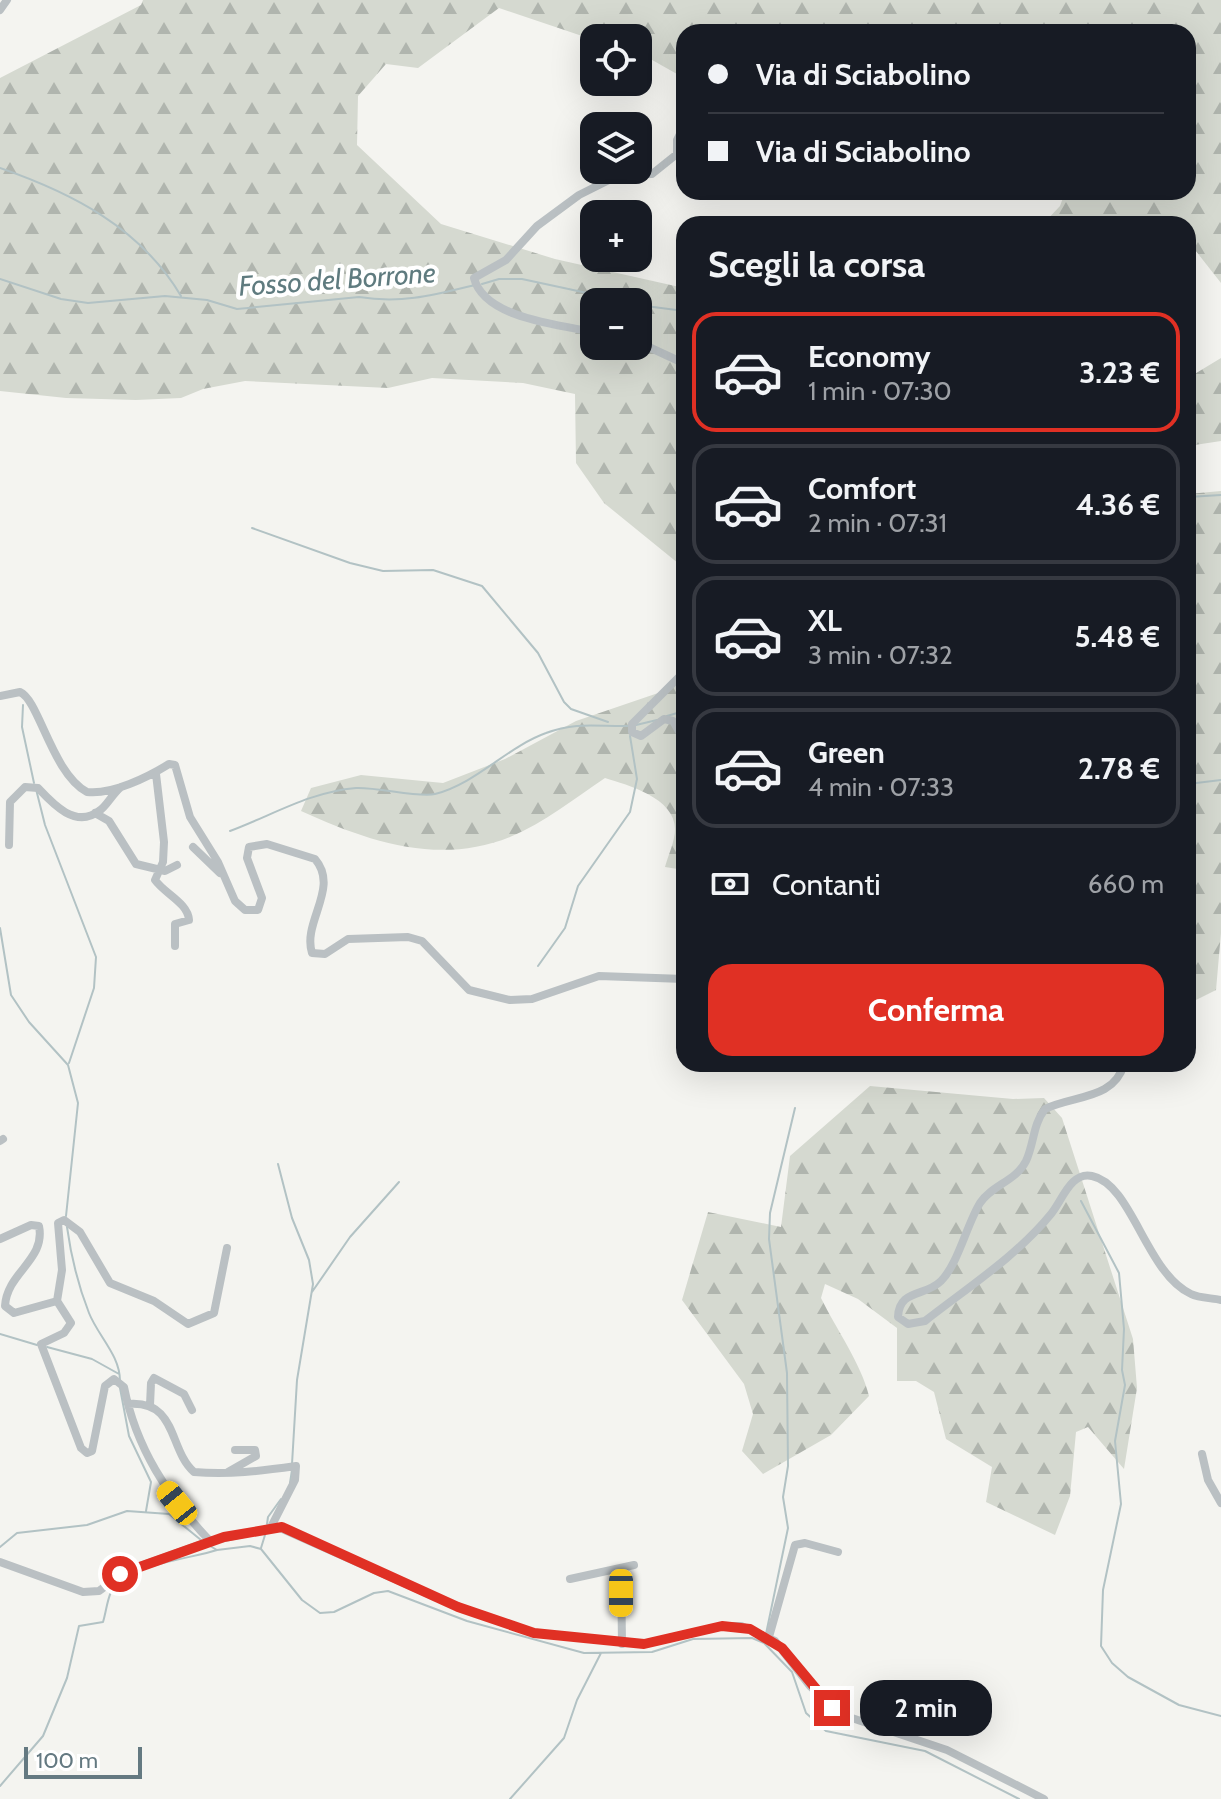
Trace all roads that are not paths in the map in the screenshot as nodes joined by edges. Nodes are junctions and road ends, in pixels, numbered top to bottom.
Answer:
1 (7, 0) edge
2 (0, 10) edge
3 (676, 155) edge
4 (580, 329) edge
5 (652, 349) edge
6 (676, 360) edge
7 (676, 680) edge
8 (0, 696) edge
9 (676, 726) edge
10 (156, 774) junction
11 (128, 782) junction
12 (95, 813) junction
13 (9, 845) dead end
14 (193, 847) dead end
15 (177, 865) dead end
16 (157, 869) junction
17 (226, 880) junction
18 (175, 946) dead end
19 (676, 979) edge
20 (1121, 1072) edge
21 (0, 1239) edge
22 (227, 1248) dead end
23 (1221, 1300) edge
24 (57, 1301) junction
25 (128, 1404) junction
26 (150, 1405) junction
27 (192, 1410) dead end
28 (235, 1450) dead end
29 (1202, 1454) dead end
30 (228, 1472) junction
31 (1221, 1503) edge
32 (271, 1527) junction
33 (210, 1541) junction
34 (838, 1552) dead end
35 (0, 1562) edge
36 (634, 1565) dead end
37 (621, 1568) junction
38 (570, 1579) dead end
39 (769, 1637) junction
40 (622, 1644) junction
41 (1044, 1799) edge

1 - 2 street
3 - 4 street
5 - 6 street
7 - 9 street
8 - 11 street
10 - 11 street
10 - 16 street
10 - 17 street
11 - 12 street
12 - 13 street
12 - 16 street
14 - 17 street
15 - 16 street
16 - 18 street
17 - 19 street
20 - 23 street
21 - 24 street
22 - 24 street
24 - 25 street
25 - 26 street
25 - 33 street
26 - 27 street
26 - 30 street
28 - 30 street
29 - 31 street
30 - 32 street
32 - 33 street
32 - 40 street
33 - 35 street
34 - 39 street
36 - 37 street
37 - 38 street
37 - 40 street
39 - 40 street
39 - 41 street

